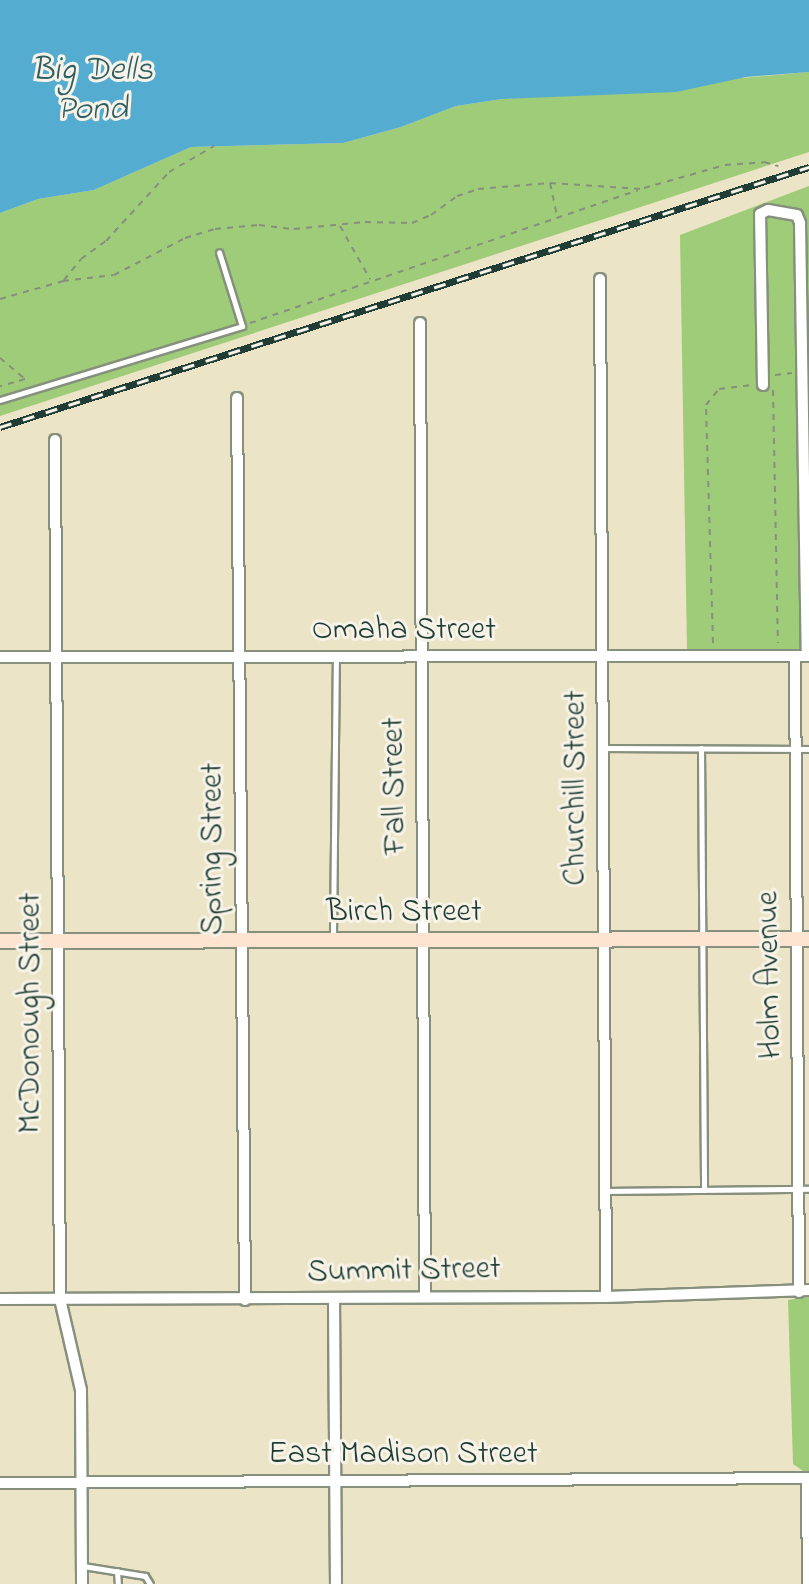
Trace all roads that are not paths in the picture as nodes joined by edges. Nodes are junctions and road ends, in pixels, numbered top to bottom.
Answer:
1 (219, 252) dead end
2 (600, 279) dead end
3 (420, 323) dead end
4 (768, 385) road end
5 (237, 398) dead end
6 (0, 400) edge
7 (55, 440) dead end
8 (421, 656) junction
9 (795, 656) junction
10 (808, 656) edge
11 (0, 657) edge
12 (55, 657) junction
13 (239, 657) junction
14 (336, 657) junction
15 (603, 657) junction
16 (603, 748) junction
17 (701, 748) junction
18 (809, 749) edge
19 (796, 750) junction
20 (802, 939) edge
21 (602, 940) junction
22 (701, 940) junction
23 (0, 941) edge
24 (241, 941) junction
25 (333, 941) junction
26 (424, 941) junction
27 (59, 942) junction
28 (804, 1189) edge
29 (704, 1190) junction
30 (605, 1191) junction
31 (804, 1291) edge
32 (425, 1297) junction
33 (606, 1297) junction
34 (0, 1299) edge
35 (60, 1299) junction
36 (334, 1299) junction
37 (245, 1300) junction
38 (335, 1481) junction
39 (0, 1483) edge
40 (83, 1483) junction
41 (82, 1565) junction
42 (117, 1571) junction
43 (82, 1584) edge
44 (118, 1584) edge
45 (150, 1584) edge
46 (336, 1584) edge
47 (808, 1584) edge

1 - 6 lane
2 - 15 street, Churchill Street
3 - 8 street, Fall Street
4 - 10 street
5 - 13 street, Spring Street
7 - 12 street, McDonough Street
8 - 14 street, Omaha Street
8 - 15 street, Omaha Street
8 - 26 street, Fall Street
9 - 10 street, Omaha Street
9 - 15 street, Omaha Street
9 - 19 street, Holm Avenue
11 - 12 street, Omaha Street
12 - 13 street, Omaha Street
12 - 27 street, McDonough Street
13 - 14 street, Omaha Street
13 - 24 street, Spring Street
14 - 25 lane
15 - 16 street, Churchill Street
16 - 17 lane
16 - 21 street, Churchill Street
17 - 19 lane
17 - 22 lane
18 - 19 lane
19 - 20 street, Holm Avenue
20 - 22 main road, Birch Street
20 - 28 street, Holm Avenue
21 - 22 main road, Birch Street
21 - 26 main road, Birch Street
21 - 30 street, Churchill Street
22 - 29 lane
23 - 27 main road, Birch Street
24 - 25 main road, Birch Street
24 - 27 main road, Birch Street
24 - 37 street, Spring Street
25 - 26 main road, Birch Street
26 - 32 street, Fall Street
27 - 35 street, McDonough Street
28 - 29 lane
28 - 31 street, Holm Avenue
29 - 30 lane
30 - 33 street, Churchill Street
31 - 33 street, Summit Street
32 - 33 street, Summit Street
32 - 36 street, Summit Street
34 - 35 street, Summit Street
35 - 37 street, Summit Street
35 - 40 street, McDonough Street
36 - 37 street, Summit Street
36 - 38 street
38 - 40 street, East Madison Street
38 - 46 street
38 - 47 street, East Madison Street
39 - 40 street, East Madison Street
40 - 41 street, McDonough Street
41 - 42 lane
41 - 43 street, McDonough Street
42 - 44 lane
42 - 45 lane

